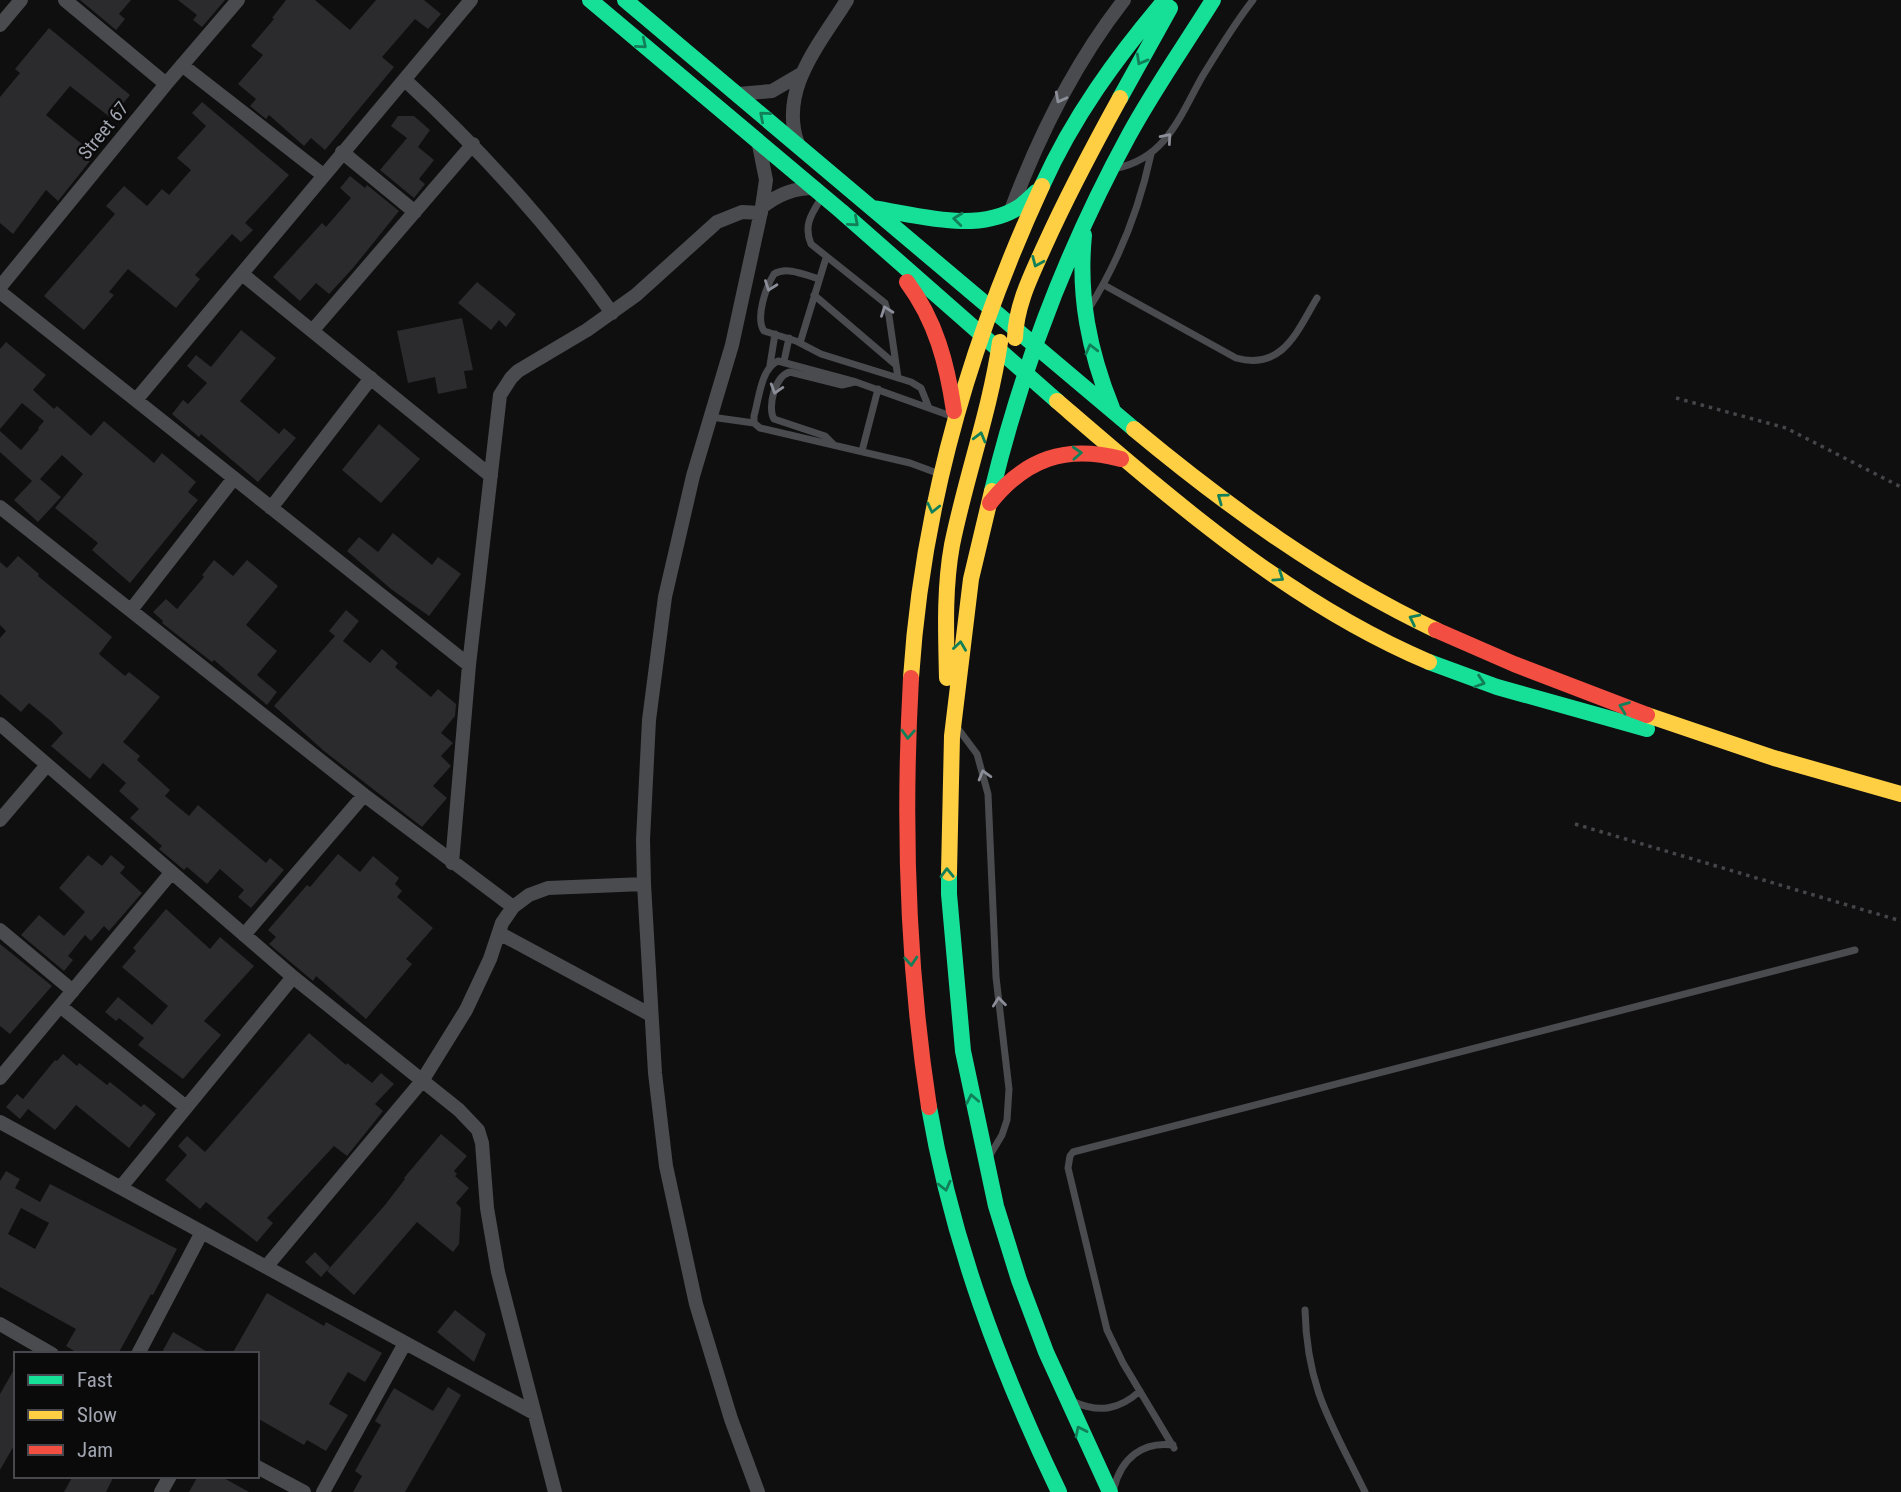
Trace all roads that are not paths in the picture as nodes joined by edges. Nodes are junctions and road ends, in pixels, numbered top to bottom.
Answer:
1 (21, 0) edge
2 (65, 0) edge
3 (238, 0) edge
4 (471, 0) edge
5 (590, 0) edge
6 (625, 0) edge
7 (847, 0) edge
8 (1124, 0) edge
9 (1165, 0) edge
10 (1174, 0) edge
11 (1213, 0) edge
12 (1253, 0) edge
13 (0, 25) edge
14 (182, 65) junction
15 (802, 73) junction
16 (405, 80) junction
17 (166, 84) junction
18 (738, 94) junction
19 (758, 139) junction
20 (473, 144) junction
21 (798, 145) junction
22 (342, 152) junction
23 (1152, 154) junction
24 (1109, 170) junction
25 (323, 175) junction
26 (1040, 187) junction
27 (819, 192) junction
28 (872, 208) junction
29 (762, 210) junction
30 (415, 212) junction
31 (1010, 213) junction
32 (1086, 216) junction
33 (884, 249) junction
34 (826, 258) junction
35 (242, 274) junction
36 (819, 279) junction
37 (1104, 285) junction
38 (0, 290) edge
39 (814, 295) junction
40 (1317, 298) dead end
41 (990, 307) junction
42 (612, 313) junction
43 (1084, 317) junction
44 (1015, 329) junction
45 (313, 330) junction
46 (775, 334) junction
47 (981, 335) junction
48 (789, 338) junction
49 (800, 343) junction
50 (1034, 345) junction
51 (1000, 353) junction
52 (784, 361) junction
53 (896, 365) junction
54 (769, 366) junction
55 (1023, 373) junction
56 (898, 378) junction
57 (371, 379) junction
58 (856, 382) junction
59 (877, 389) junction
60 (136, 400) junction
61 (929, 408) junction
62 (1114, 413) junction
63 (711, 417) junction
64 (956, 418) junction
65 (754, 423) junction
66 (835, 446) junction
67 (862, 451) junction
68 (1128, 461) junction
69 (941, 474) junction
70 (491, 476) junction
71 (234, 478) junction
72 (0, 507) edge
73 (271, 508) junction
74 (984, 514) junction
75 (131, 610) junction
76 (469, 665) junction
77 (952, 722) junction
78 (0, 724) edge
79 (1758, 754) junction
80 (47, 765) junction
81 (1901, 794) edge
82 (364, 795) junction
83 (0, 820) edge
84 (452, 863) junction
85 (171, 873) junction
86 (644, 884) junction
87 (513, 907) junction
88 (0, 930) edge
89 (499, 933) junction
90 (243, 935) junction
91 (1855, 950) dead end
92 (293, 977) junction
93 (73, 991) junction
94 (60, 1006) junction
95 (652, 1015) junction
96 (0, 1078) edge
97 (422, 1081) junction
98 (186, 1107) junction
99 (0, 1122) edge
100 (985, 1161) junction
101 (121, 1187) junction
102 (202, 1232) junction
103 (266, 1267) junction
104 (1305, 1310) dead end
105 (0, 1324) edge
106 (405, 1343) junction
107 (49, 1352) edge
108 (139, 1352) edge
109 (1140, 1391) junction
110 (1064, 1397) junction
111 (534, 1413) junction
112 (259, 1468) edge
113 (304, 1492) edge
114 (323, 1492) edge
115 (555, 1492) edge
116 (758, 1492) edge
117 (1059, 1492) edge
118 (1112, 1492) edge
119 (1365, 1492) edge

1 - 13 street
2 - 17 street
3 - 14 street, Street 67
4 - 16 street
5 -> 19 street
6 - 18 street
7 - 15 street
8 -> 31 street
9 - 26 street
10 -> 44 street
11 - 24 street
23 -> 12 lane
14 - 17 street, Street 67
14 - 25 street
15 - 18 street
15 - 21 street
16 - 20 street
16 - 22 street
17 - 38 street, Street 67
21 -> 18 street
19 - 27 street
19 - 29 street
20 - 30 street
20 - 42 street
21 - 28 street
22 - 25 street
22 - 30 street
23 - 24 lane
23 - 37 lane
24 - 32 street
25 - 35 street
26 - 31 street
26 - 41 street
27 - 29 street
27 -> 33 street
27 - 34 lane
31 -> 28 street
28 - 41 street
29 - 42 street
29 - 63 street
30 - 45 street
32 - 43 street
32 - 50 street
33 - 47 street
33 - 64 street
34 - 36 lane
53 -> 34 lane
35 - 45 street
35 - 60 street
36 - 39 lane
36 -> 46 lane
37 - 40 lane
37 - 43 lane
38 - 60 street
39 - 49 lane
39 - 53 lane
41 - 44 street
41 - 47 street
41 - 51 street
42 - 70 street
62 -> 43 street
44 - 50 street
44 - 55 street
45 - 57 street
46 - 48 lane
46 - 54 lane
47 - 51 street
47 - 64 street
48 - 49 lane
48 - 52 lane
49 - 56 lane
50 - 55 street
50 - 62 street
51 - 55 street
77 -> 51 street
52 - 54 lane
52 - 58 lane
53 - 56 lane
54 - 65 lane
55 - 68 street
55 - 74 street
56 - 61 lane
57 - 70 street
57 - 73 street
58 - 59 lane
58 -> 66 lane
59 - 61 lane
59 - 67 lane
60 - 71 street
61 - 64 lane
79 -> 62 street
63 - 65 lane
63 - 86 street
64 - 69 street
65 - 66 lane
66 - 67 lane
67 - 69 lane
74 -> 68 street
68 -> 79 street
69 -> 117 street
70 - 76 street
71 - 73 street
71 - 75 street
72 - 75 street
73 - 76 street
77 -> 74 street
75 - 82 street
76 - 84 street
100 -> 77 street
100 -> 77 lane
78 - 80 street
79 - 81 street
80 - 83 street
80 - 85 street
82 - 84 street
82 - 90 street
84 - 87 street
85 - 90 street
85 - 93 street
86 - 87 street
86 - 95 street
87 - 89 street
88 - 93 street
89 - 95 street
89 - 97 street
90 - 92 street
91 - 109 lane
92 - 97 street
92 - 98 street
93 - 94 street
94 - 96 street
94 - 98 street
95 - 116 street
97 - 103 street
97 - 111 street
98 - 101 street
99 - 101 street
100 - 110 street
101 - 102 street
102 - 103 street
102 - 108 street
103 - 106 street
104 - 119 lane
105 - 107 street
106 - 111 street
106 - 114 street
109 - 110 lane
109 - 118 lane
118 -> 110 street
111 - 115 street
112 - 113 street

